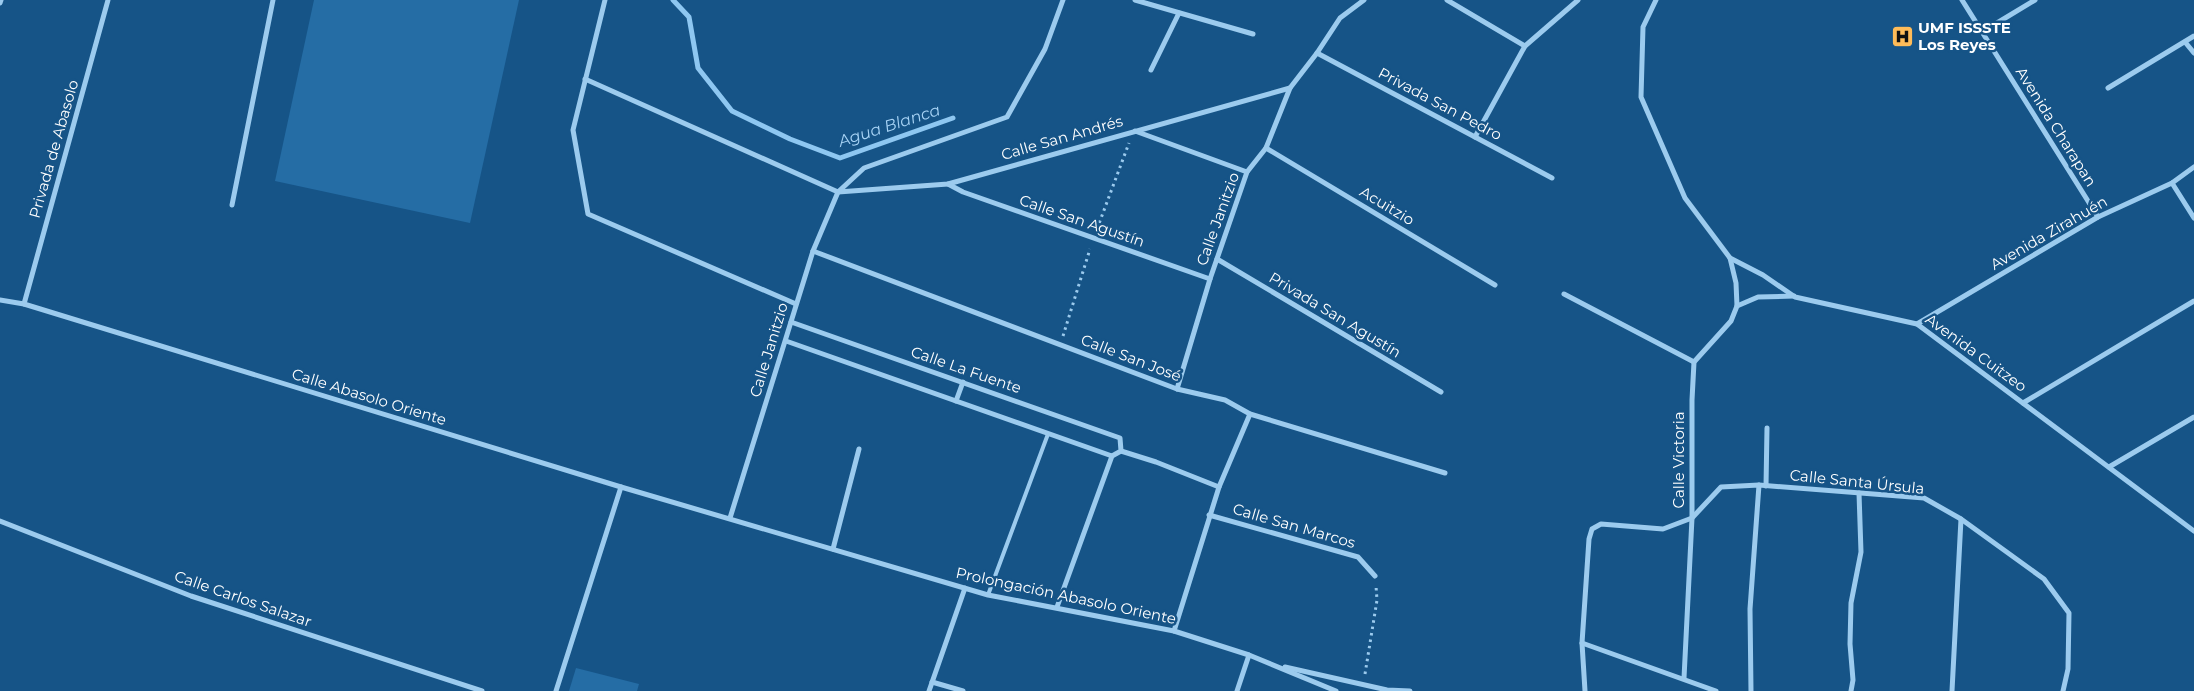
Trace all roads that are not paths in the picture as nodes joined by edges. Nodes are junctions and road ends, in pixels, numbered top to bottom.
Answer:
1 (108, 0) edge
2 (273, 0) edge
3 (605, 0) edge
4 (1063, 0) edge
5 (1135, 0) edge
6 (1364, 0) edge
7 (1447, 0) edge
8 (1578, 0) edge
9 (1656, 0) edge
10 (1962, 0) edge
11 (2035, 0) edge
12 (1179, 13) junction
13 (1982, 32) junction
14 (1254, 34) dead end
15 (2194, 36) edge
16 (2185, 42) junction
17 (1525, 46) junction
18 (1317, 53) junction
19 (2194, 54) edge
20 (1151, 70) dead end
21 (584, 79) junction
22 (1290, 88) junction
23 (2108, 88) dead end
24 (1134, 131) junction
25 (1475, 137) junction
26 (1266, 148) junction
27 (2194, 167) edge
28 (1247, 172) junction
29 (1552, 178) dead end
30 (2172, 183) junction
31 (948, 184) junction
32 (838, 192) junction
33 (232, 206) dead end
34 (2098, 217) junction
35 (2194, 218) edge
36 (813, 251) junction
37 (1730, 258) junction
38 (1217, 259) junction
39 (1210, 279) junction
40 (1495, 285) dead end
41 (1564, 294) dead end
42 (1795, 296) junction
43 (0, 300) edge
44 (2194, 301) edge
45 (24, 304) junction
46 (796, 304) junction
47 (1737, 306) junction
48 (791, 322) junction
49 (1917, 324) junction
50 (786, 341) junction
51 (1694, 362) junction
52 (962, 382) junction
53 (1177, 389) junction
54 (1441, 392) dead end
55 (956, 401) junction
56 (2023, 403) junction
57 (1250, 414) junction
58 (2194, 417) edge
59 (1767, 428) dead end
60 (1048, 434) junction
61 (859, 449) dead end
62 (1121, 451) junction
63 (1112, 456) junction
64 (2110, 468) junction
65 (1445, 473) dead end
66 (1759, 485) junction
67 (1766, 486) junction
68 (621, 487) junction
69 (1219, 487) junction
70 (1859, 493) junction
71 (1209, 515) junction
72 (730, 518) junction
73 (1692, 518) junction
74 (0, 520) edge
75 (1961, 520) junction
76 (2194, 530) edge
77 (833, 549) junction
78 (1375, 576) road end
79 (964, 588) junction
80 (988, 595) junction
81 (1057, 607) junction
82 (1174, 631) junction
83 (1582, 642) junction
84 (1249, 655) junction
85 (1272, 665) junction
86 (1684, 678) junction
87 (932, 682) junction
88 (482, 691) edge
89 (556, 691) edge
90 (929, 691) edge
91 (963, 691) edge
92 (1237, 691) edge
93 (1336, 691) edge
94 (1410, 691) edge
95 (1585, 691) edge
96 (1716, 691) edge
97 (1751, 691) edge
98 (1851, 691) edge
99 (1952, 691) edge
100 (2062, 691) edge

1 - 45 street, Privada de Abasolo
2 - 33 street
3 - 21 street
4 - 32 street
5 - 12 street
6 - 18 street, Calle Janitzio
7 - 17 street
8 - 17 street
9 - 37 street, Avenida Cuitzeo
10 - 13 street, Avenida Charapan
11 - 13 street
12 - 14 street
12 - 20 street
13 - 34 street, Avenida Charapan
15 - 16 street
16 - 19 street
16 - 23 street
17 - 25 street
18 - 22 street, Calle Janitzio
18 - 25 street, Privada San Pedro
21 - 32 street
21 - 46 street
22 - 24 street, Calle San Andrés
22 - 26 street, Calle Janitzio
24 - 28 street
24 - 31 street, Calle San Andrés
25 - 29 street, Privada San Pedro
26 - 28 street, Calle Janitzio
26 - 40 street, Acuitzio
27 - 30 street, Avenida Zirahuén
28 - 38 street, Calle Janitzio
30 - 34 street, Avenida Zirahuén
30 - 35 street
31 - 32 street, Calle San Andrés
31 - 39 street, Calle San Agustín
32 - 36 street, Calle Janitzio
34 - 49 street, Avenida Zirahuén
36 - 46 street, Calle Janitzio
36 - 53 street, Calle San José
37 - 42 street, Avenida Cuitzeo
37 - 47 street
38 - 39 street, Calle Janitzio
38 - 54 street, Privada San Agustín
39 - 53 street, Calle Janitzio
41 - 51 street
42 - 47 street
42 - 49 street, Avenida Cuitzeo
43 - 45 street, Calle Abasolo Oriente
44 - 56 street
45 - 68 street, Calle Abasolo Oriente
46 - 48 street, Calle Janitzio
47 - 51 street
48 - 50 street, Calle Janitzio
48 - 52 street, Calle La Fuente
49 - 56 street, Avenida Cuitzeo
50 - 55 street
50 - 72 street, Calle Janitzio
51 - 73 street, Calle Victoria
52 - 55 street
52 - 62 street, Calle La Fuente
53 - 57 street, Calle San José
55 - 60 street
56 - 64 street, Avenida Cuitzeo
57 - 65 street, Calle San José
57 - 69 street
58 - 64 street
59 - 67 street
60 - 63 street
60 - 80 lane
61 - 77 street
62 - 63 street
62 - 69 street
63 - 81 street
64 - 76 street, Avenida Cuitzeo
66 - 67 street, Calle Santa Úrsula
66 - 73 street, Calle Santa Úrsula
66 - 97 street
67 - 70 street, Calle Santa Úrsula
68 - 72 street, Calle Abasolo Oriente
68 - 89 street
69 - 71 street
70 - 75 street, Calle Santa Úrsula
70 - 98 street
71 - 78 street, Calle San Marcos
71 - 82 street
72 - 77 street, Prolongación Abasolo Oriente
73 - 83 street
73 - 86 street, Calle Victoria
74 - 88 street, Calle Carlos Salazar
75 - 99 street
75 - 100 street, Calle Santa Úrsula
77 - 79 street, Prolongación Abasolo Oriente
79 - 80 street, Prolongación Abasolo Oriente
79 - 87 street
80 - 81 street, Prolongación Abasolo Oriente
81 - 82 street, Prolongación Abasolo Oriente
82 - 84 street, Prolongación Abasolo Oriente
83 - 86 street
83 - 95 street
84 - 85 street, Prolongación Abasolo Oriente
84 - 92 street
85 - 93 street, Prolongación Abasolo Oriente
85 - 94 street
86 - 96 street
87 - 90 street
87 - 91 street

